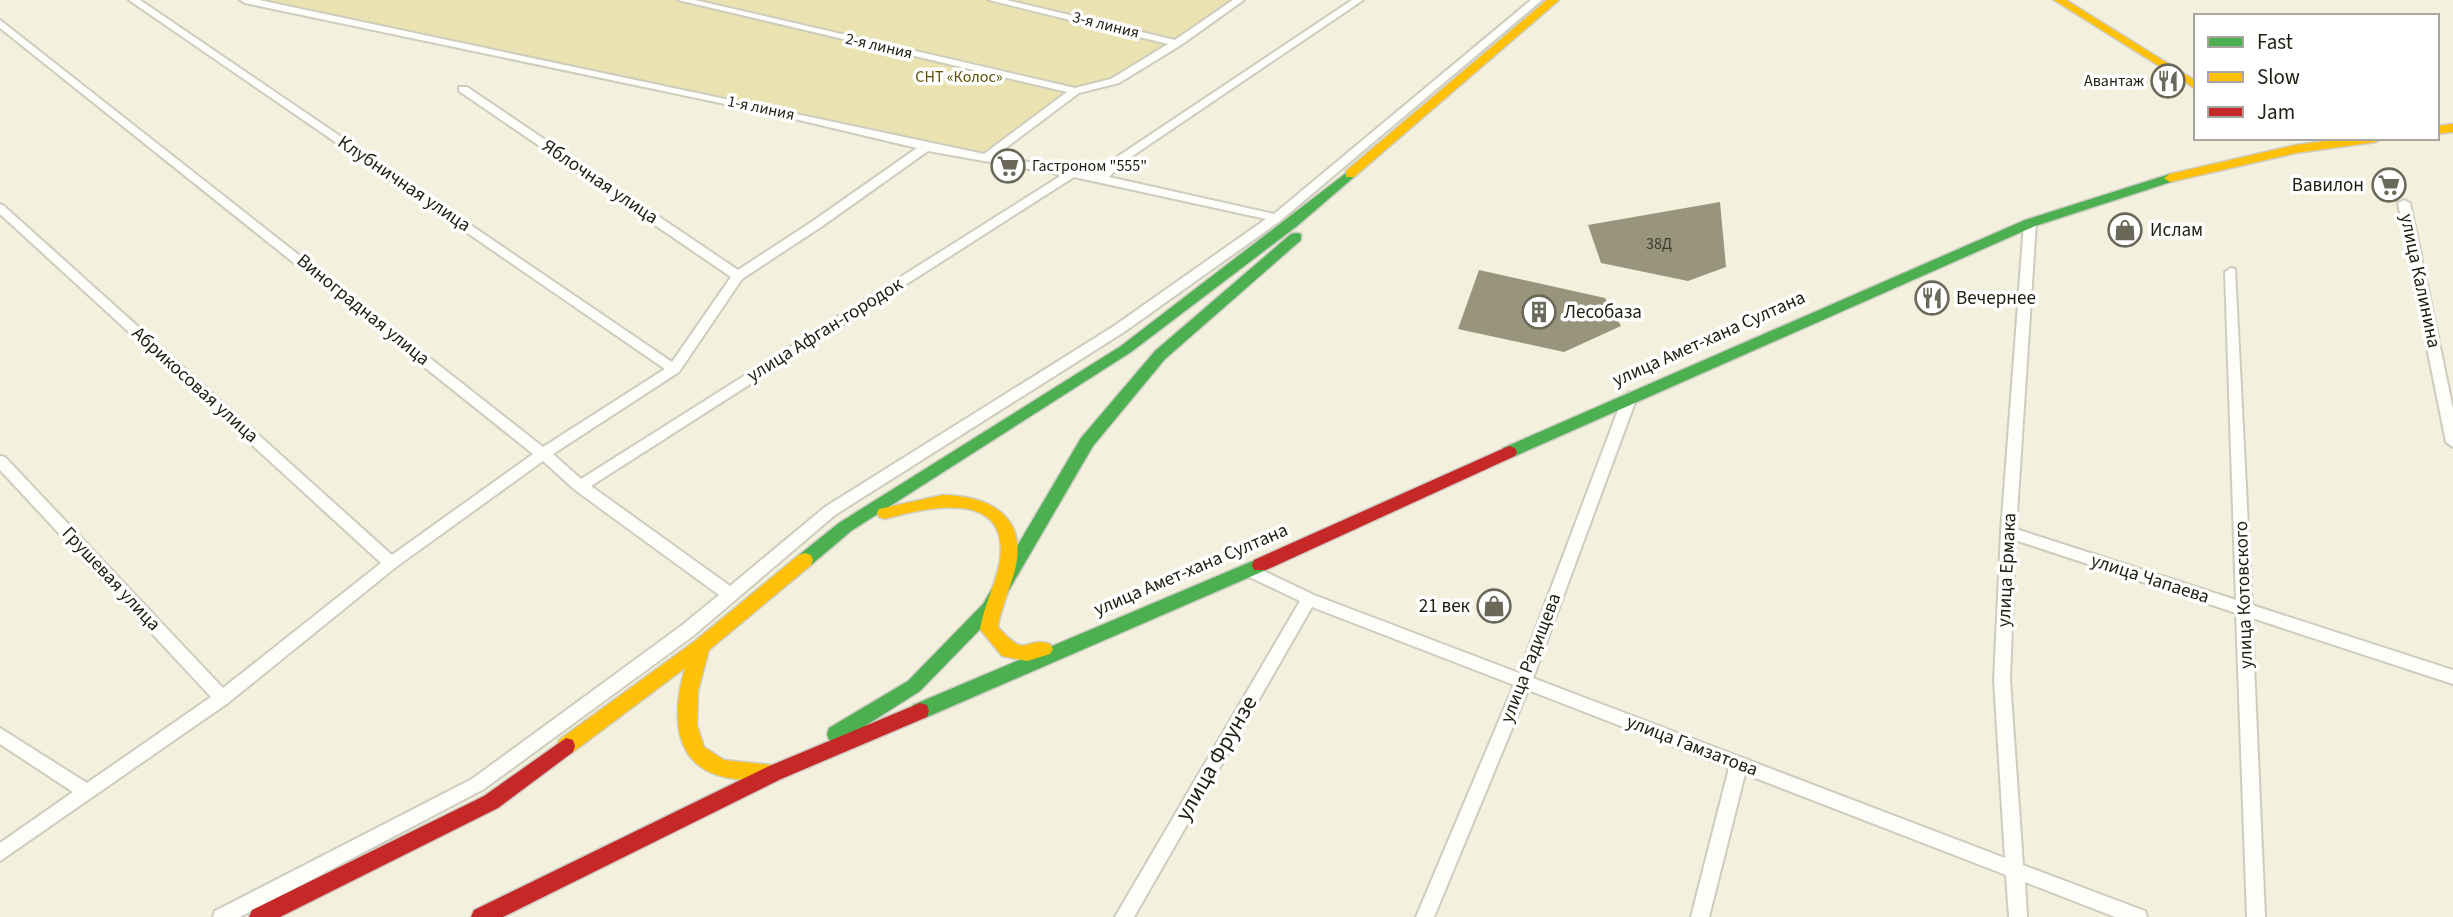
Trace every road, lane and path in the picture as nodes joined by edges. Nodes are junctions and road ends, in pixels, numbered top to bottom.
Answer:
1 (134, 0) edge
2 (245, 0) edge
3 (683, 0) edge
4 (994, 0) edge
5 (1239, 0) edge
6 (1358, 0) edge
7 (1537, 0) edge
8 (1555, 0) edge
9 (1570, 0) edge
10 (2059, 0) edge
11 (0, 23) edge
12 (1177, 43) junction
13 (2194, 85) edge
14 (463, 89) dead end
15 (1075, 91) junction
16 (2281, 140) edge
17 (2361, 140) edge
18 (926, 147) junction
19 (2296, 149) junction
20 (985, 159) junction
21 (1070, 175) junction
22 (1101, 179) junction
23 (2404, 203) dead end
24 (0, 208) edge
25 (1276, 218) junction
26 (2030, 223) junction
27 (2231, 272) dead end
28 (738, 276) junction
29 (674, 369) junction
30 (1630, 397) junction
31 (2453, 442) edge
32 (543, 454) junction
33 (0, 461) edge
34 (580, 486) junction
35 (845, 527) junction
36 (2008, 532) junction
37 (391, 564) junction
38 (1248, 570) junction
39 (729, 594) junction
40 (1309, 599) junction
41 (989, 610) junction
42 (2244, 610) junction
43 (1078, 640) junction
44 (701, 646) junction
45 (2453, 677) edge
46 (1524, 681) junction
47 (222, 698) junction
48 (0, 735) edge
49 (1739, 764) junction
50 (774, 772) junction
51 (87, 792) junction
52 (0, 853) edge
53 (2015, 869) junction
54 (222, 917) edge
55 (259, 917) edge
56 (481, 917) edge
57 (1124, 917) edge
58 (1425, 917) edge
59 (1700, 917) edge
60 (2018, 917) edge
61 (2138, 917) edge
62 (2256, 917) edge

1 - 29 street, Клубничная улица
2 - 18 street, 1-я линия
3 - 15 street, 2-я линия
4 - 12 street, 3-я линия
5 - 12 street
6 - 22 street
7 - 25 street
8 - 35 main road
9 - 41 main road
10 - 13 main road
11 - 32 street, Виноградная улица
12 - 15 street
14 - 28 street, Яблочная улица
15 - 20 street
16 - 19 main road
17 - 19 main road, улица Амет-хана Султана
18 - 20 street, 1-я линия
18 - 28 street
19 - 26 main road, улица Амет-хана Султана
20 - 21 street, 1-я линия
21 - 22 street, 1-я линия
21 - 34 street, улица Афган-городок
22 - 25 street, 1-я линия
23 - 31 street, улица Калинина
24 - 37 street, Абрикосовая улица
25 - 39 street
26 - 30 main road, улица Амет-хана Султана
26 - 36 street, улица Ермака
27 - 42 street, улица Котовского
28 - 29 street
29 - 32 street
30 - 38 main road, улица Амет-хана Султана
30 - 46 street, улица Радищева
32 - 34 street, Виноградная улица
32 - 37 street
33 - 47 street, Грушевая улица
34 - 39 street, Виноградная улица
35 - 41 main road
35 - 44 main road
36 - 42 street, улица Чапаева
36 - 53 street, улица Ермака
37 - 47 street
38 - 40 street, улица Гамзатова
38 - 43 main road, улица Амет-хана Султана
39 - 54 street
40 - 46 street, улица Гамзатова
40 - 57 street, улица Фрунзе
41 - 43 main road
41 - 50 main road
42 - 45 street, улица Чапаева
42 - 62 street, улица Котовского
43 - 50 main road
44 - 50 main road
44 - 55 main road
46 - 49 street, улица Гамзатова
46 - 58 street, улица Радищева
47 - 51 street
48 - 51 street
49 - 53 street, улица Гамзатова
49 - 59 street
50 - 56 main road
51 - 52 street
53 - 60 street, улица Ермака
53 - 61 street, улица Гамзатова

